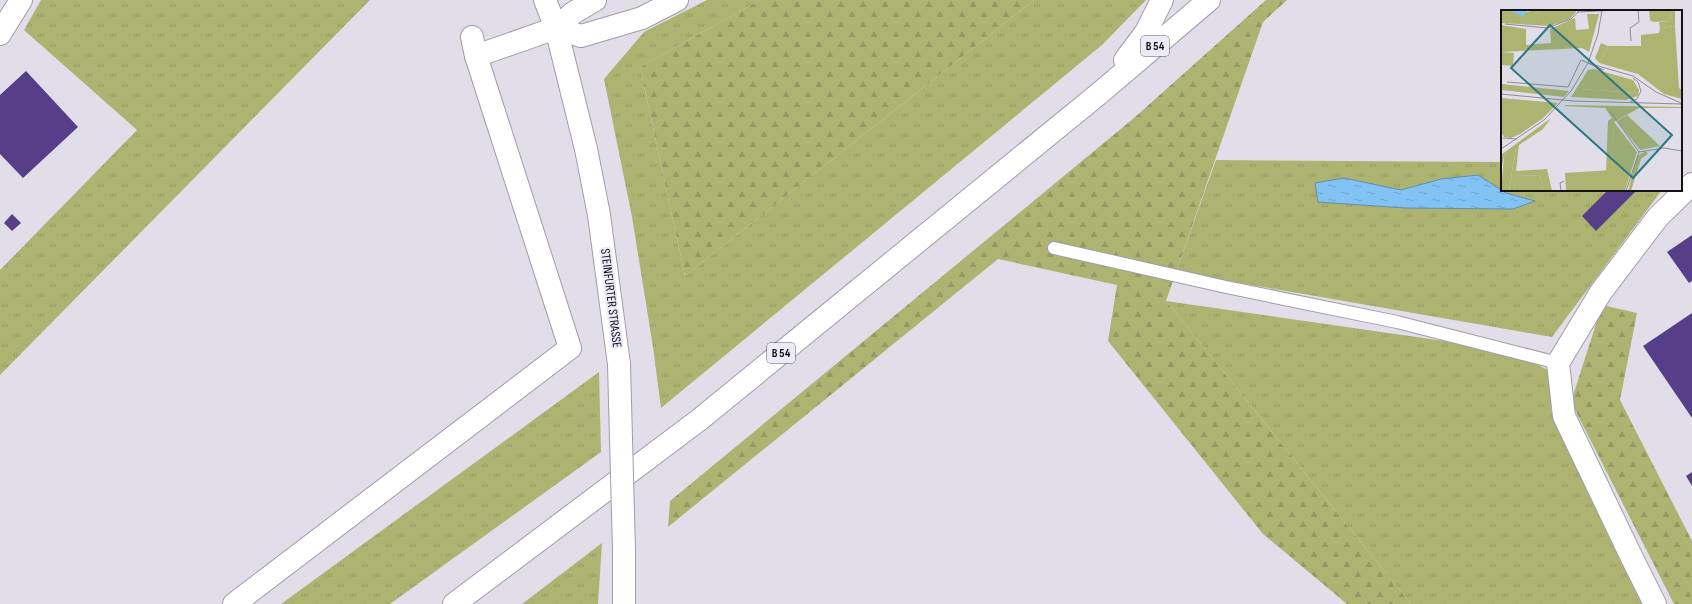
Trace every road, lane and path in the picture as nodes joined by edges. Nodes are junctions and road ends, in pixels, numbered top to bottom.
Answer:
1 (21, 0) edge
2 (545, 0) edge
3 (595, 0) edge
4 (678, 0) edge
5 (1162, 0) edge
6 (1209, 0) edge
7 (556, 28) junction
8 (0, 34) edge
9 (1101, 92) junction
10 (1692, 184) edge
11 (1054, 248) dead end
12 (1558, 363) junction
13 (234, 604) edge
14 (454, 604) edge
15 (624, 604) edge
16 (1655, 604) edge

1 - 8 main road
2 - 7 main road, STEINFURTER STRASSE
3 - 7 main road
4 - 7 main road
5 - 9 main road
6 - 9 main road, B 54
7 - 13 main road
7 - 15 main road, STEINFURTER STRASSE, bridge
9 - 14 main road, B 54
10 - 12 main road
11 - 12 lane
12 - 16 main road

